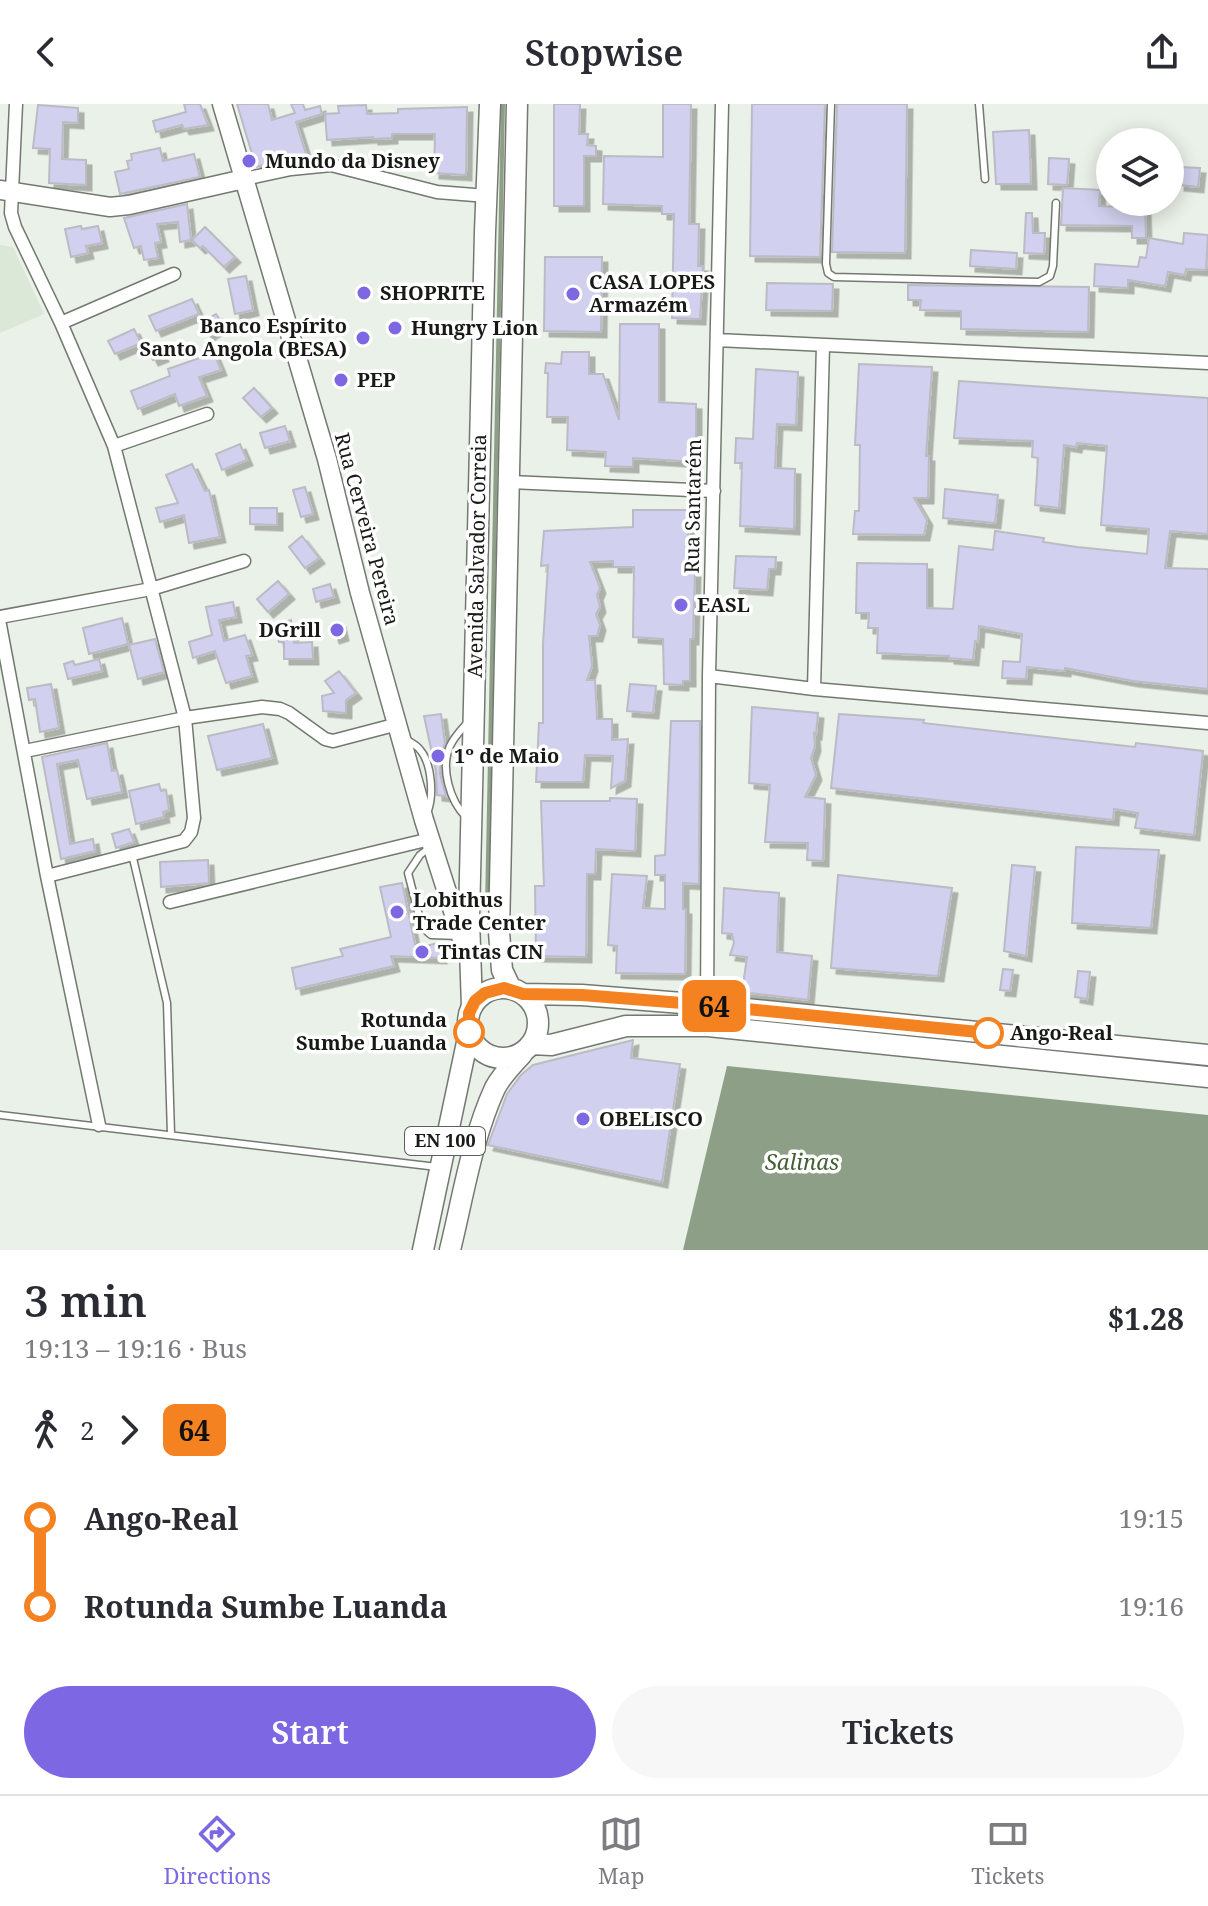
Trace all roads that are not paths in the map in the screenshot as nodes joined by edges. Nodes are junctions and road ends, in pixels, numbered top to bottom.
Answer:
1 (16, 104) edge
2 (222, 104) edge
3 (490, 104) edge
4 (517, 104) edge
5 (722, 104) edge
6 (831, 104) edge
7 (979, 104) edge
8 (244, 179) junction
9 (985, 179) dead end
10 (6, 191) edge
11 (487, 196) junction
12 (1056, 203) dead end
13 (174, 274) dead end
14 (61, 323) junction
15 (717, 340) junction
16 (823, 345) junction
17 (1208, 363) edge
18 (207, 414) dead end
19 (114, 446) junction
20 (510, 482) junction
21 (714, 491) junction
22 (244, 561) dead end
23 (151, 589) junction
24 (0, 617) edge
25 (0, 625) edge
26 (709, 676) junction
27 (814, 689) junction
28 (185, 718) junction
29 (1208, 723) edge
30 (400, 731) junction
31 (25, 751) junction
32 (431, 843) junction
33 (132, 854) junction
34 (47, 876) junction
35 (170, 902) dead end
36 (460, 936) junction
37 (470, 964) junction
38 (517, 991) junction
39 (707, 1005) junction
40 (472, 1007) junction
41 (469, 1033) junction
42 (527, 1048) junction
43 (1208, 1055) edge
44 (1208, 1077) edge
45 (0, 1115) edge
46 (99, 1125) junction
47 (171, 1134) junction
48 (439, 1167) junction
49 (423, 1250) edge
50 (450, 1250) edge

1 - 10 street
2 - 8 main road, Rua Cerveira Pereira
3 - 11 main road, Avenida Salvador Correia
4 - 20 main road, Avenida Salvador Correia
5 - 15 street, Rua Santarém
6 - 12 lane
7 - 9 lane
8 - 10 main road
8 - 11 street
8 - 30 main road, Rua Cerveira Pereira
10 - 14 street
11 - 37 main road, Avenida Salvador Correia
13 - 14 street
14 - 19 street
15 - 16 street
15 - 21 street, Rua Santarém
16 - 17 street
16 - 27 street
18 - 19 street
19 - 23 street
20 - 21 street
20 - 38 main road, Avenida Salvador Correia
21 - 26 street, Rua Santarém
22 - 23 street
23 - 24 street
23 - 28 street
25 - 31 street
26 - 27 street
26 - 39 street, Rua Santarém
27 - 29 street
28 - 30 street
28 - 31 street
28 - 33 street
30 - 32 main road, Rua Cerveira Pereira
31 - 34 street
32 - 35 street
32 - 36 main road, Rua Cerveira Pereira
32 - 36 lane
33 - 34 street
33 - 47 lane
34 - 46 street
36 - 37 main road, Rua Cerveira Pereira
37 - 40 main road, Avenida Salvador Correia
38 - 39 main road
38 - 40 main road
38 - 42 main road
39 - 43 main road
40 - 41 main road, EN 100
41 - 42 main road
41 - 48 main road, EN 100
42 - 44 main road
42 - 50 main road, EN 100
45 - 46 lane
46 - 47 lane
47 - 48 lane
48 - 49 main road, EN 100

